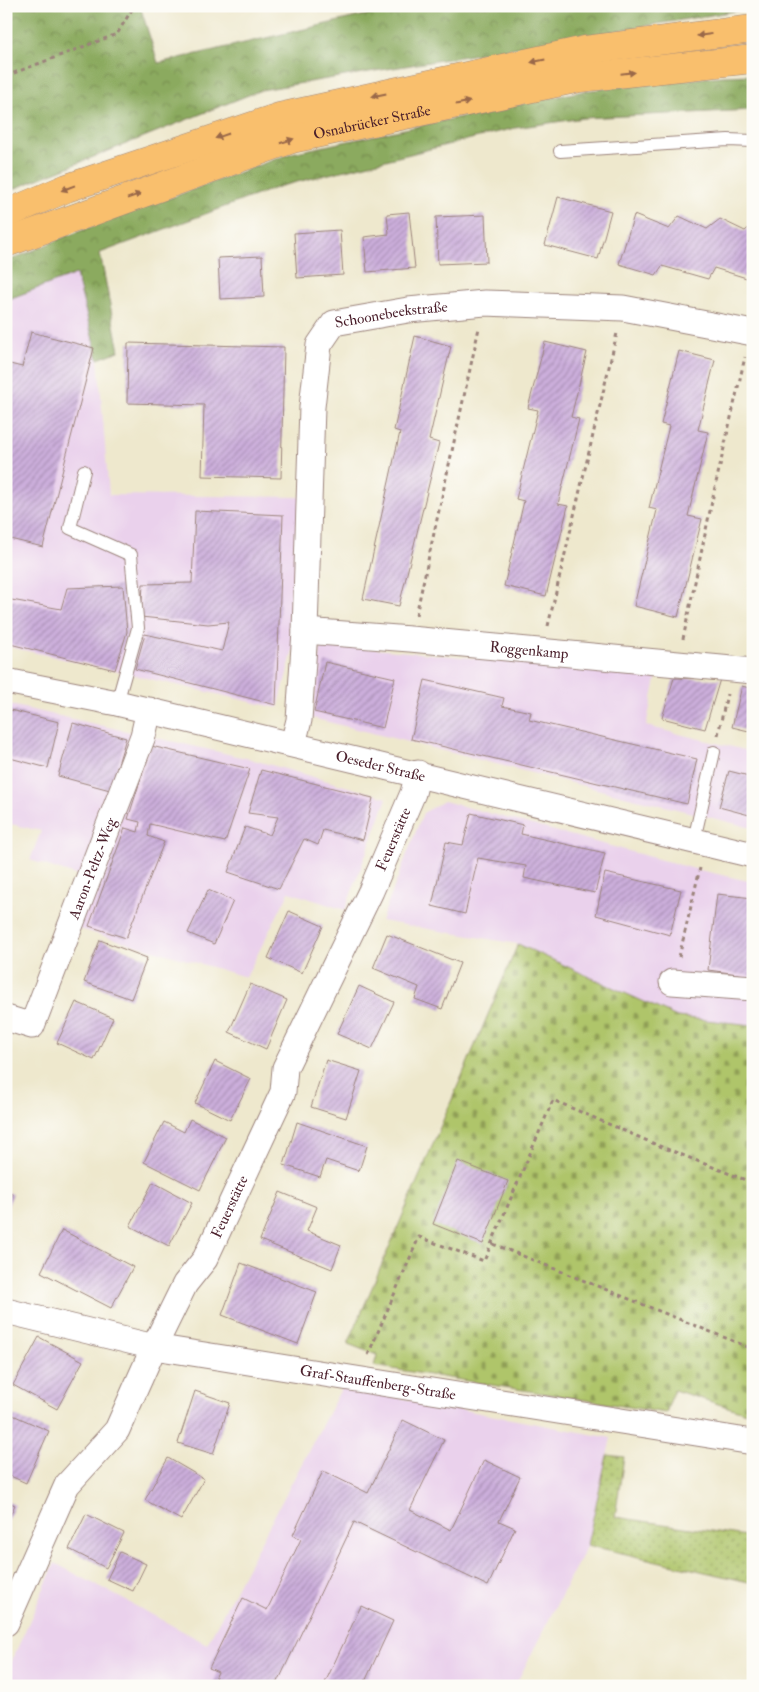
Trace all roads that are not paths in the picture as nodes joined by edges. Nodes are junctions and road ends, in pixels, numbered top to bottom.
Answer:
1 (753, 28) edge
2 (753, 59) edge
3 (753, 141) edge
4 (560, 151) dead end
5 (6, 214) edge
6 (6, 243) edge
7 (752, 332) edge
8 (84, 471) dead end
9 (305, 632) junction
10 (743, 670) edge
11 (6, 681) edge
12 (117, 702) junction
13 (150, 710) junction
14 (293, 744) junction
15 (714, 752) road end
16 (418, 773) junction
17 (700, 842) junction
18 (753, 854) edge
19 (672, 982) road end
20 (753, 988) edge
21 (6, 1018) edge
22 (6, 1311) edge
23 (154, 1347) junction
24 (753, 1442) edge
25 (6, 1622) edge

1 -> 5 highway, Osnabrücker Straße
6 -> 2 highway, Osnabrücker Straße
3 - 4 lane
7 - 9 street, Schoonebeekstraße
8 - 12 lane
9 - 10 street, Roggenkamp
9 - 14 street, Schoonebeekstraße
11 - 12 street, Oeseder Straße
12 - 13 street, Oeseder Straße
13 - 14 street, Oeseder Straße
13 - 21 street, Aaron-Peltz-Weg
14 - 16 street, Oeseder Straße
15 - 17 lane
16 - 17 street, Oeseder Straße
16 - 23 street, Feuerstätte
17 - 18 street, Oeseder Straße
19 - 20 street
22 - 23 street, Graf-Stauffenberg-Straße
23 - 24 street, Graf-Stauffenberg-Straße
23 - 25 street, Feuerstätte

